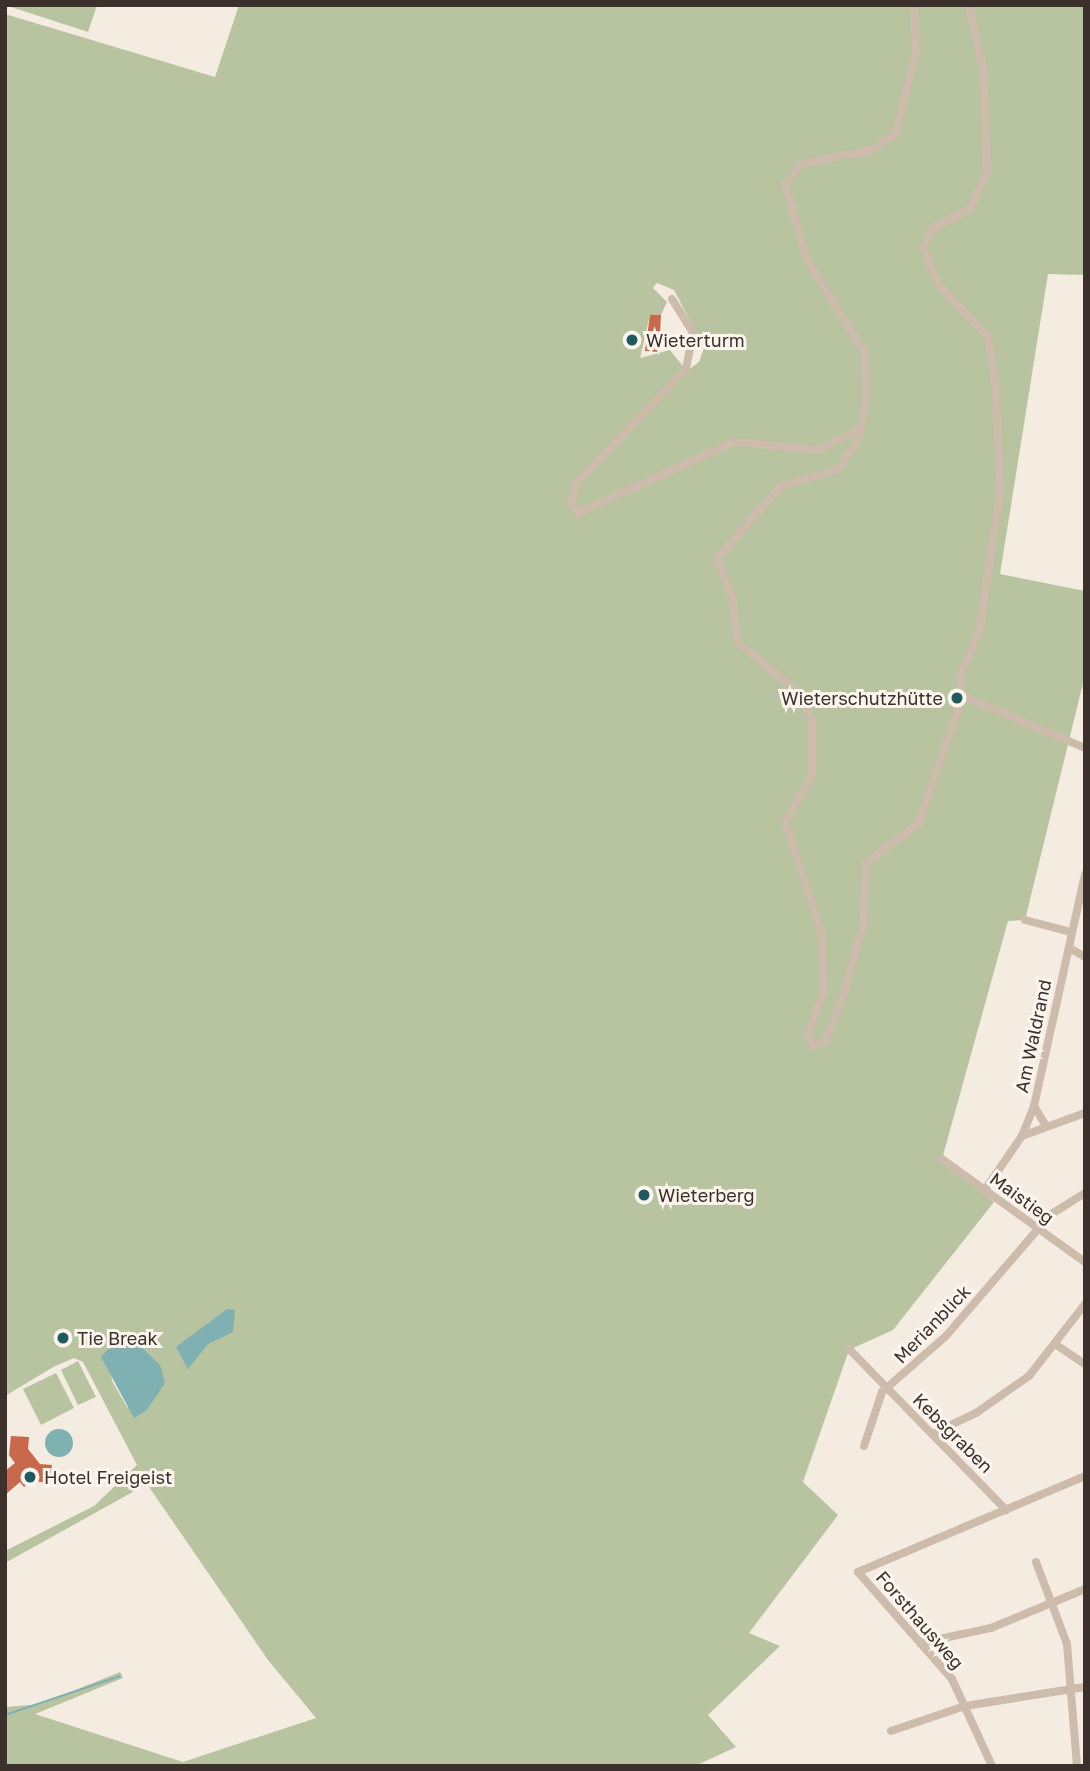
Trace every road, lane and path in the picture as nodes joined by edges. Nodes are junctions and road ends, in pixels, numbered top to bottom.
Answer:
1 (914, 5) edge
2 (969, 5) edge
3 (671, 299) dead end
4 (860, 429) junction
5 (963, 696) junction
6 (1085, 748) edge
7 (1085, 875) edge
8 (1025, 920) dead end
9 (1071, 932) junction
10 (1069, 948) junction
11 (1085, 957) edge
12 (1034, 1106) junction
13 (1085, 1113) edge
14 (1045, 1124) junction
15 (1022, 1136) junction
16 (942, 1159) dead end
17 (984, 1191) junction
18 (1085, 1193) edge
19 (1037, 1229) junction
20 (1085, 1262) edge
21 (1085, 1304) edge
22 (1055, 1344) junction
23 (849, 1349) dead end
24 (1085, 1364) edge
25 (887, 1391) junction
26 (932, 1434) junction
27 (864, 1446) dead end
28 (1085, 1476) edge
29 (1006, 1510) junction
30 (1036, 1562) dead end
31 (1085, 1589) edge
32 (1054, 1602) junction
33 (920, 1643) junction
34 (1085, 1687) edge
35 (1068, 1694) junction
36 (965, 1706) junction
37 (891, 1731) dead end
38 (992, 1766) edge
39 (1077, 1766) edge

1 - 4 street
2 - 5 street
3 - 4 street
4 - 5 street
5 - 6 street
7 - 9 street, Am Waldrand
8 - 9 street
9 - 10 street, Am Waldrand
10 - 11 street
10 - 12 street, Am Waldrand
12 - 14 street
12 - 15 street, Am Waldrand
13 - 14 street
14 - 15 street
15 - 17 street, Am Waldrand
16 - 17 street, Maistieg
17 - 19 street, Maistieg
18 - 19 street, Merianblick
19 - 20 street, Maistieg
19 - 25 street, Merianblick
21 - 22 street
22 - 24 street
22 - 26 street
23 - 25 street, Kebsgraben
25 - 26 street, Kebsgraben
25 - 27 street, Merianblick
26 - 29 street, Kebsgraben
28 - 29 street
29 - 33 street, Forsthausweg
30 - 32 street
31 - 32 street
32 - 33 street
32 - 35 street
33 - 36 street, Forsthausweg
34 - 35 street
35 - 36 street
35 - 39 street
36 - 37 street
36 - 38 street, Forsthausweg

